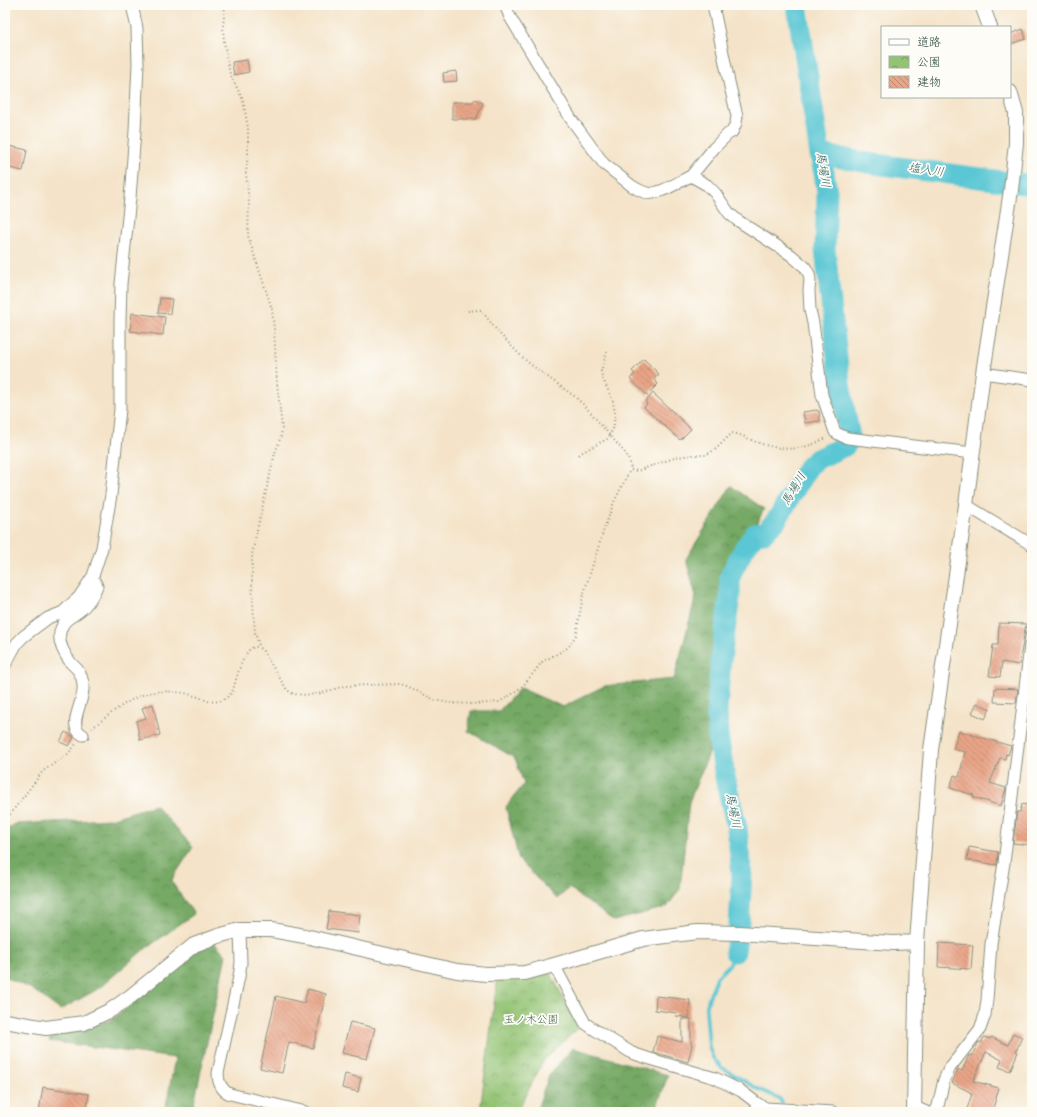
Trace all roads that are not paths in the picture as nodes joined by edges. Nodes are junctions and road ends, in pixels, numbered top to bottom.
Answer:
1 (132, 5) edge
2 (505, 5) edge
3 (717, 5) edge
4 (982, 5) edge
5 (990, 26) edge
6 (1011, 96) edge
7 (691, 176) junction
8 (983, 373) junction
9 (1032, 380) edge
10 (972, 453) junction
11 (966, 504) junction
12 (1032, 545) edge
13 (90, 580) junction
14 (1032, 629) edge
15 (5, 665) edge
16 (83, 735) road end
17 (240, 930) junction
18 (917, 942) junction
19 (554, 965) junction
20 (5, 1021) edge
21 (918, 1110) edge
22 (306, 1112) edge
23 (833, 1112) edge
24 (933, 1112) edge

1 - 13 street
2 - 7 street
3 - 7 street
4 - 5 street
6 - 8 street
7 - 10 street
8 - 9 street
8 - 10 street
10 - 11 street
11 - 12 street
11 - 18 street
13 - 15 street
13 - 16 street
14 - 24 street
17 - 19 street
17 - 20 street
17 - 22 street
18 - 19 street
18 - 21 street
19 - 23 street

